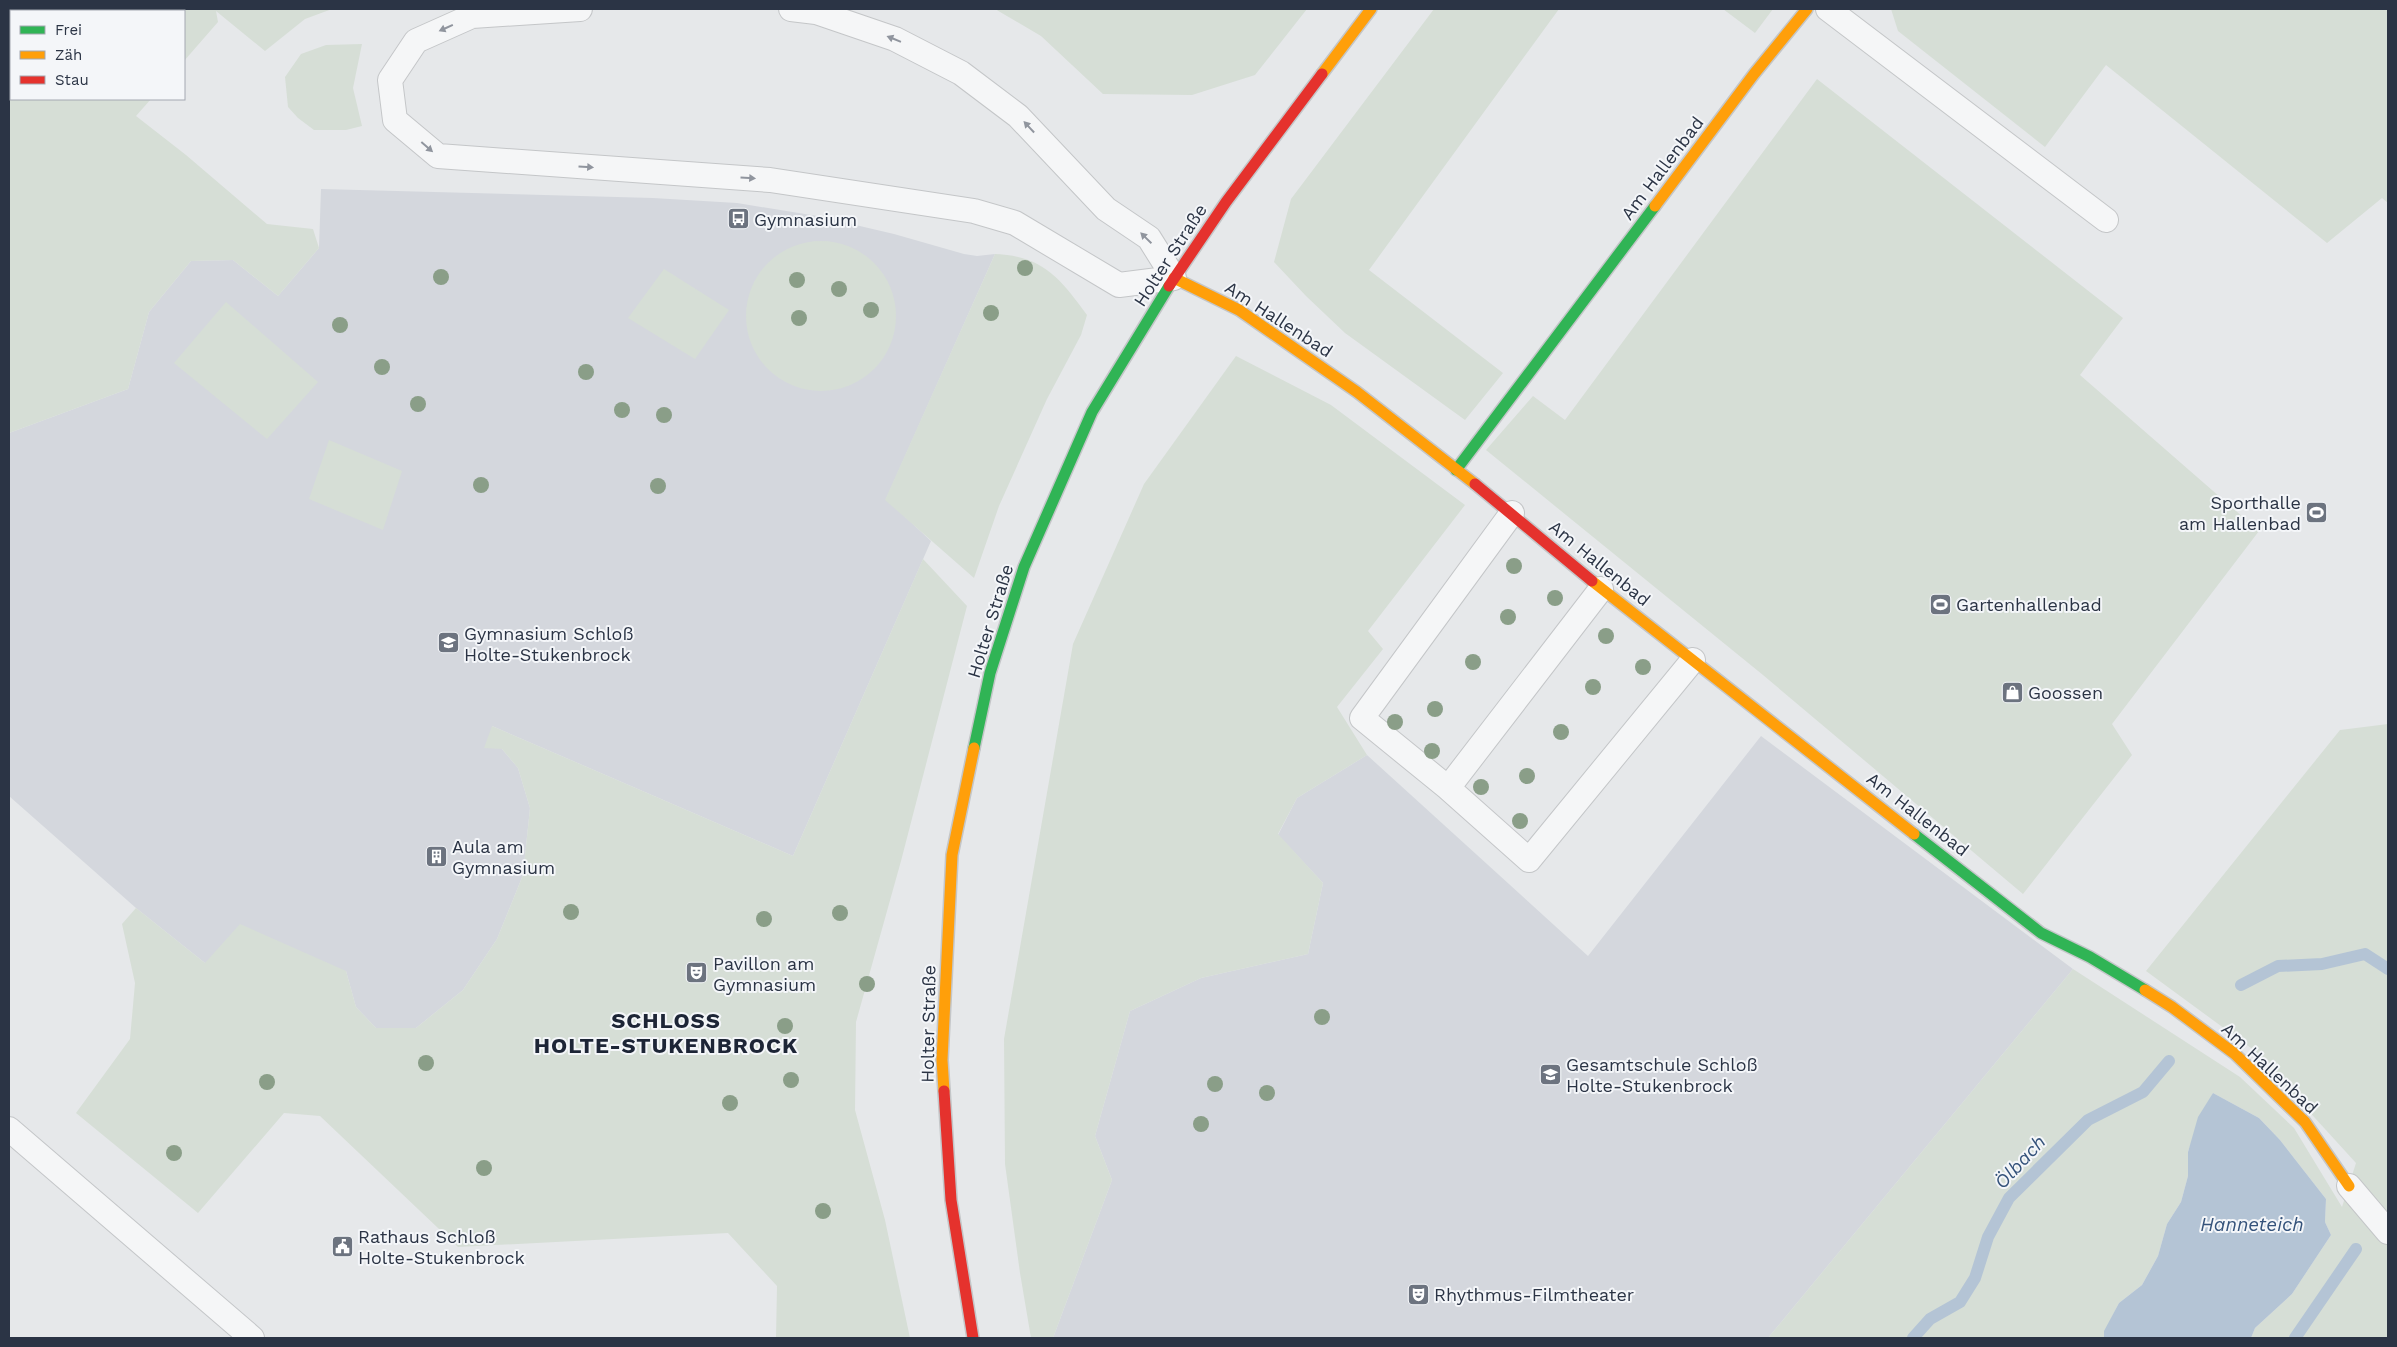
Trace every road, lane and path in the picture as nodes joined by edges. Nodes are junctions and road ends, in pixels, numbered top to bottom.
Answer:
1 (580, 9) edge
2 (791, 9) edge
3 (1371, 9) edge
4 (1807, 9) edge
5 (1828, 9) edge
6 (2106, 220) dead end
7 (1174, 278) junction
8 (1456, 470) junction
9 (1512, 513) junction
10 (1601, 589) junction
11 (1693, 660) junction
12 (1448, 788) junction
13 (9, 1129) edge
14 (2349, 1186) joint
15 (2388, 1232) edge
16 (252, 1338) edge
17 (973, 1338) edge

1 -> 7 lane
7 -> 2 lane
3 - 7 street, Holter Straße
4 - 8 street, Am Hallenbad
5 - 6 lane
7 - 8 street, Am Hallenbad
7 - 17 street, Holter Straße
8 - 9 street, Am Hallenbad
9 - 10 street, Am Hallenbad
9 - 12 lane
10 - 11 street, Am Hallenbad
10 - 12 lane
11 - 12 lane
11 - 14 street, Am Hallenbad
13 - 16 lane
14 - 15 lane

